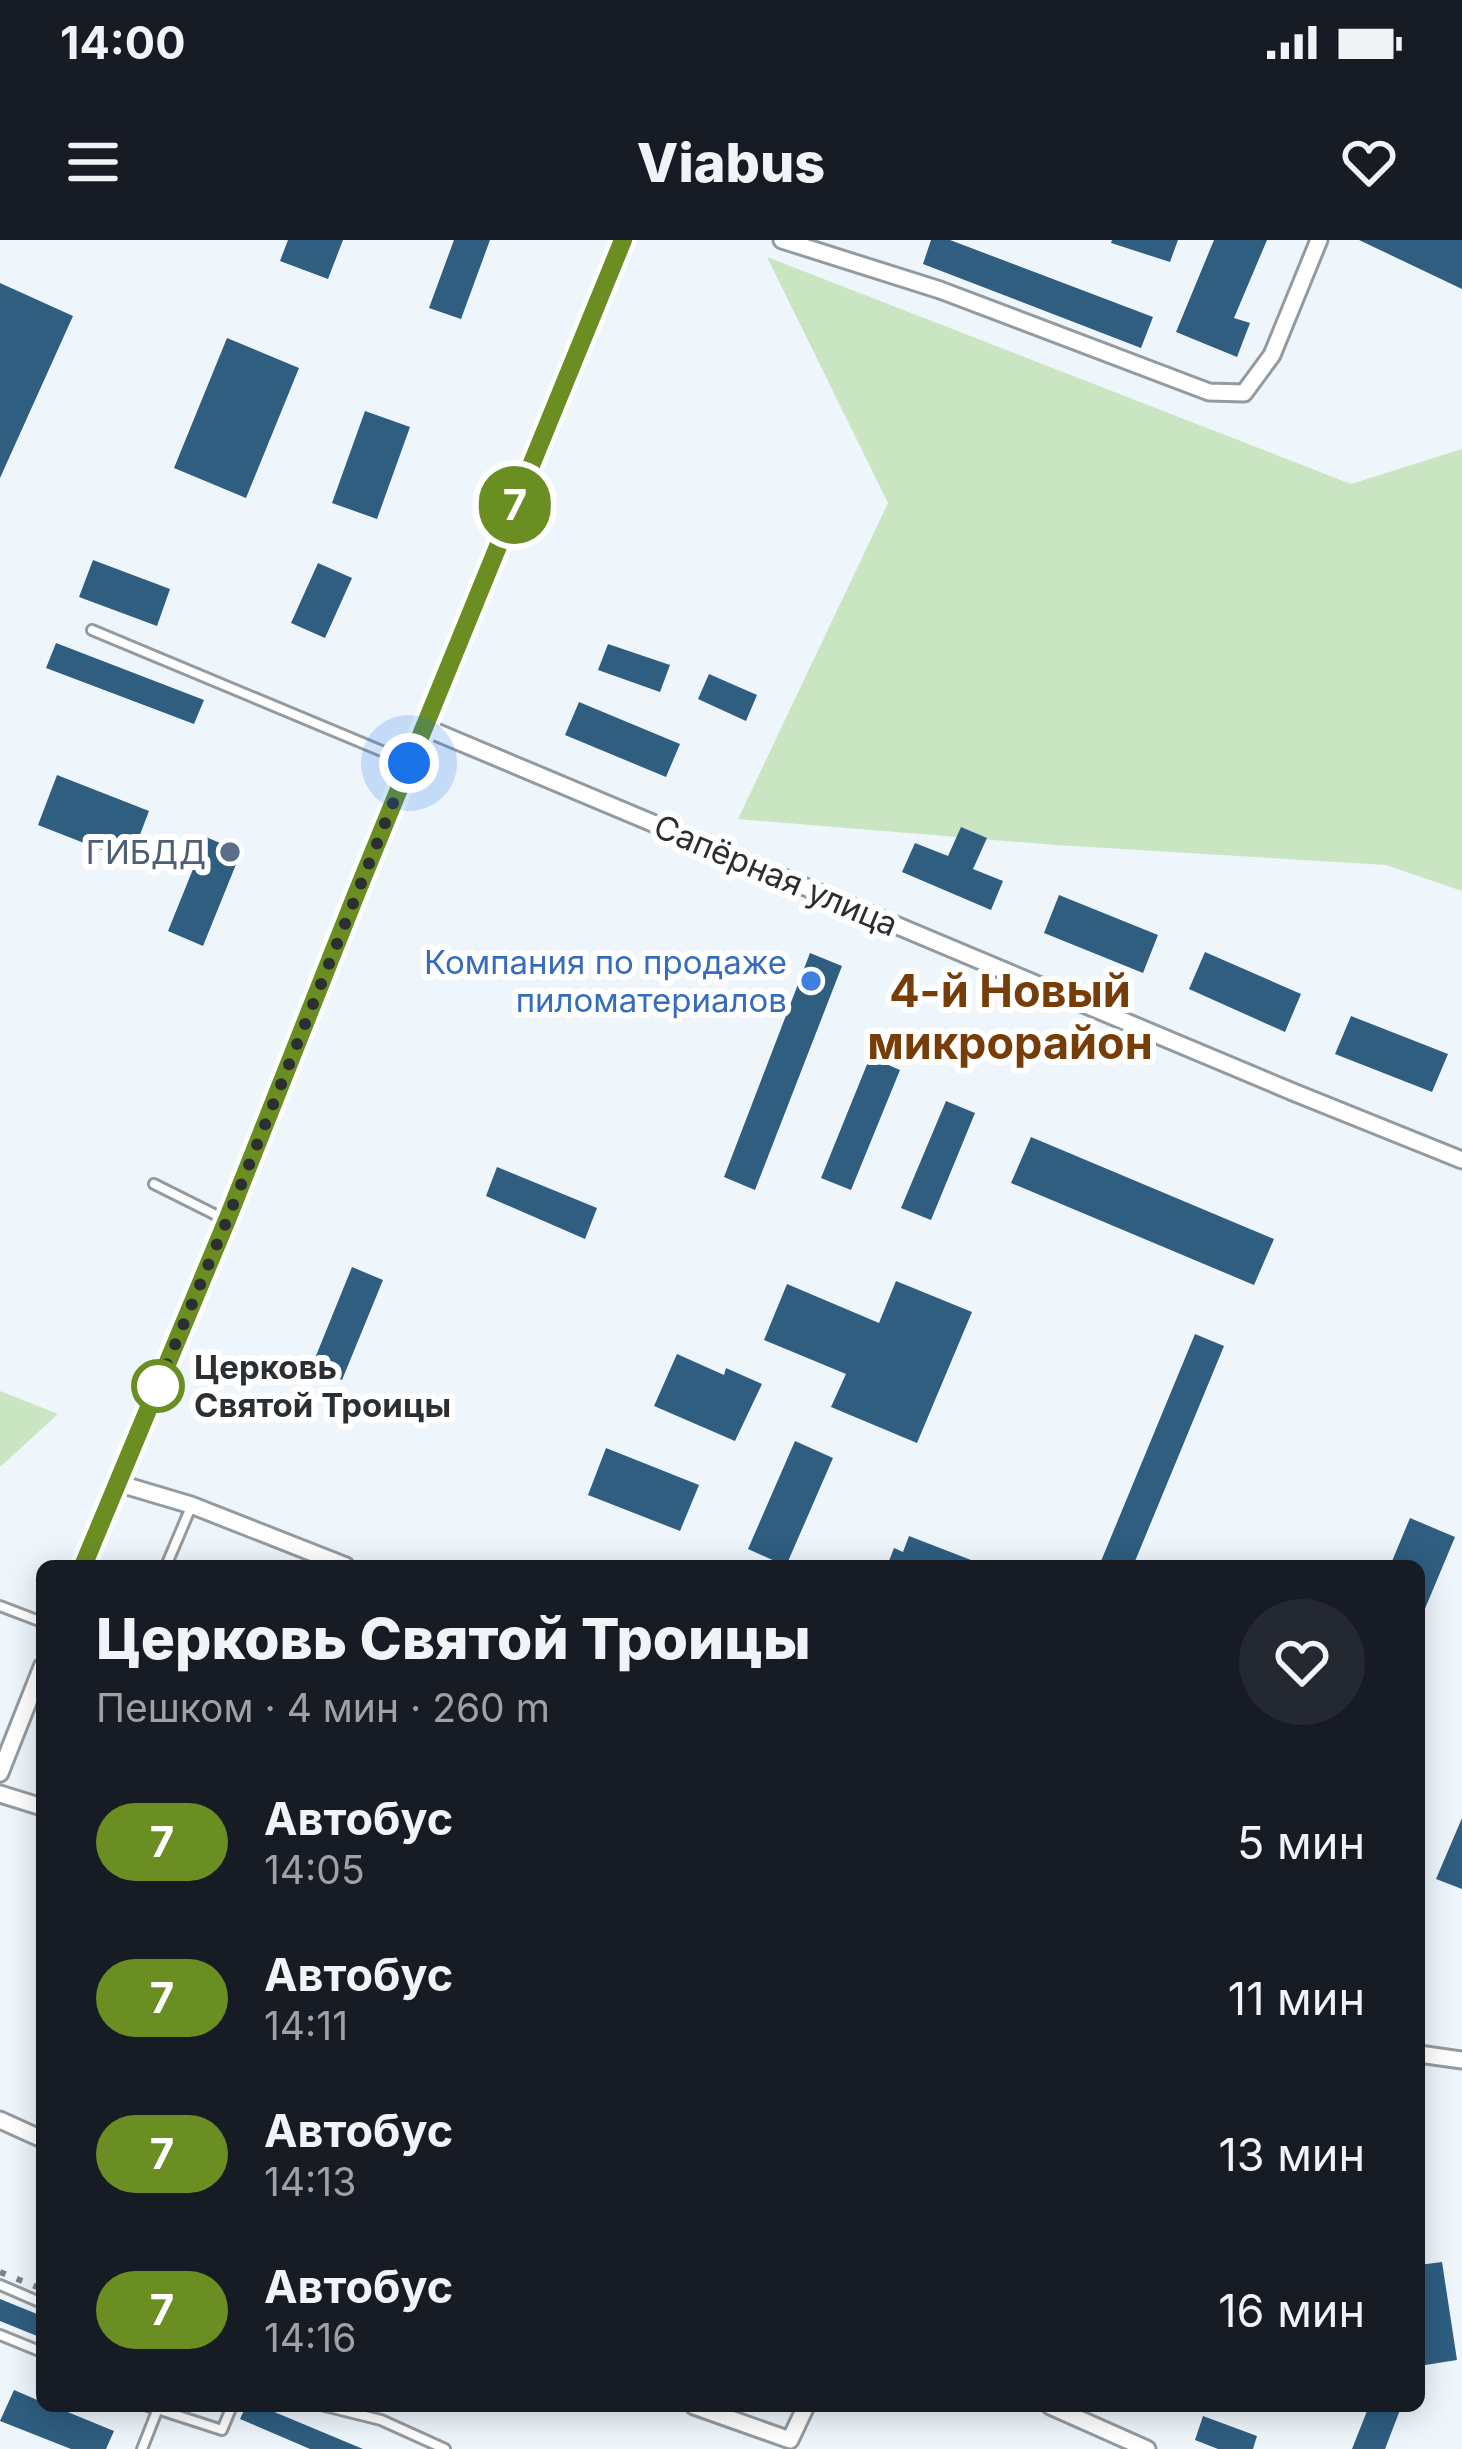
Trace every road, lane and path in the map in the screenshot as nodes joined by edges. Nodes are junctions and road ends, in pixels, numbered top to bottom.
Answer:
1 (623, 240) edge
2 (782, 240) edge
3 (1318, 240) edge
4 (92, 630) dead end
5 (424, 727) junction
6 (409, 763) junction
7 (1462, 1160) edge
8 (154, 1184) dead end
9 (227, 1220) junction
10 (117, 1483) junction
11 (191, 1505) junction
12 (85, 1560) edge
13 (168, 1560) edge
14 (331, 1560) edge
15 (0, 1606) edge
16 (36, 1620) edge
17 (36, 1682) edge
18 (0, 1773) edge
19 (0, 1795) edge
20 (36, 1805) edge
21 (1425, 2055) edge
22 (1462, 2060) edge
23 (0, 2120) edge
24 (36, 2135) edge
25 (0, 2285) edge
26 (36, 2300) edge
27 (0, 2335) edge
28 (36, 2350) edge
29 (151, 2412) edge
30 (165, 2412) edge
31 (230, 2412) edge
32 (349, 2412) edge
33 (711, 2412) edge
34 (803, 2412) edge
35 (1064, 2412) edge
36 (142, 2449) edge
37 (445, 2449) edge
38 (1148, 2449) edge

1 - 5 street
2 - 3 street
4 - 6 lane
5 - 6 street
5 - 7 street, Сапёрная улица
6 - 9 street
8 - 9 lane
9 - 10 street
10 - 11 street
10 - 12 street
11 - 13 lane
11 - 14 street
15 - 16 lane
17 - 18 street
19 - 20 street
21 - 22 street
23 - 24 street
25 - 26 lane
27 - 28 lane
29 - 36 lane
30 - 31 lane
32 - 37 lane
33 - 34 street
35 - 38 street

